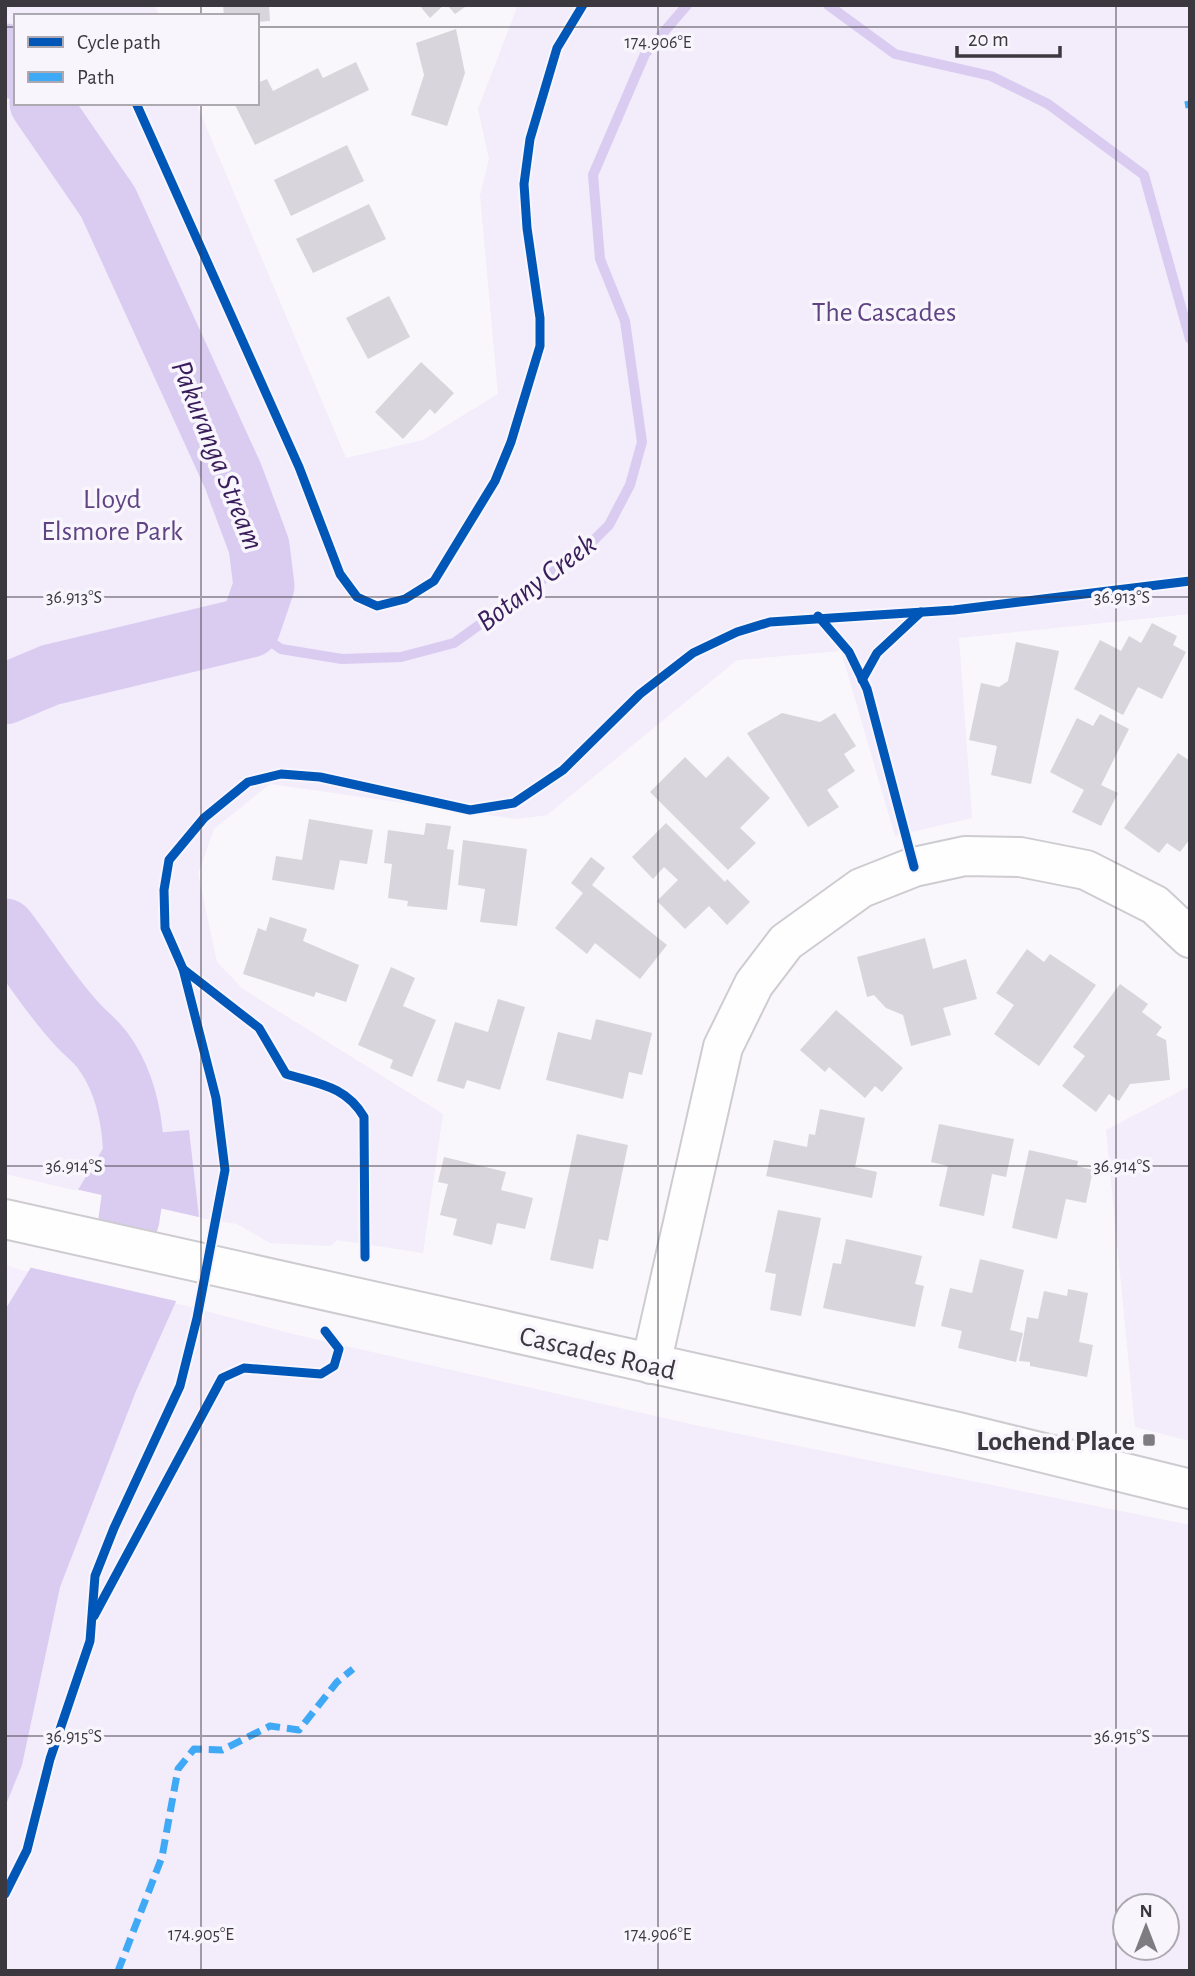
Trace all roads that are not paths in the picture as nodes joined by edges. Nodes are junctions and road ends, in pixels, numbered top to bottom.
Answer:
1 (1190, 938) edge
2 (5, 1219) edge
3 (651, 1364) junction
4 (1190, 1489) edge

1 - 3 main road
2 - 3 main road, Cascades Road
3 - 4 main road, Cascades Road

